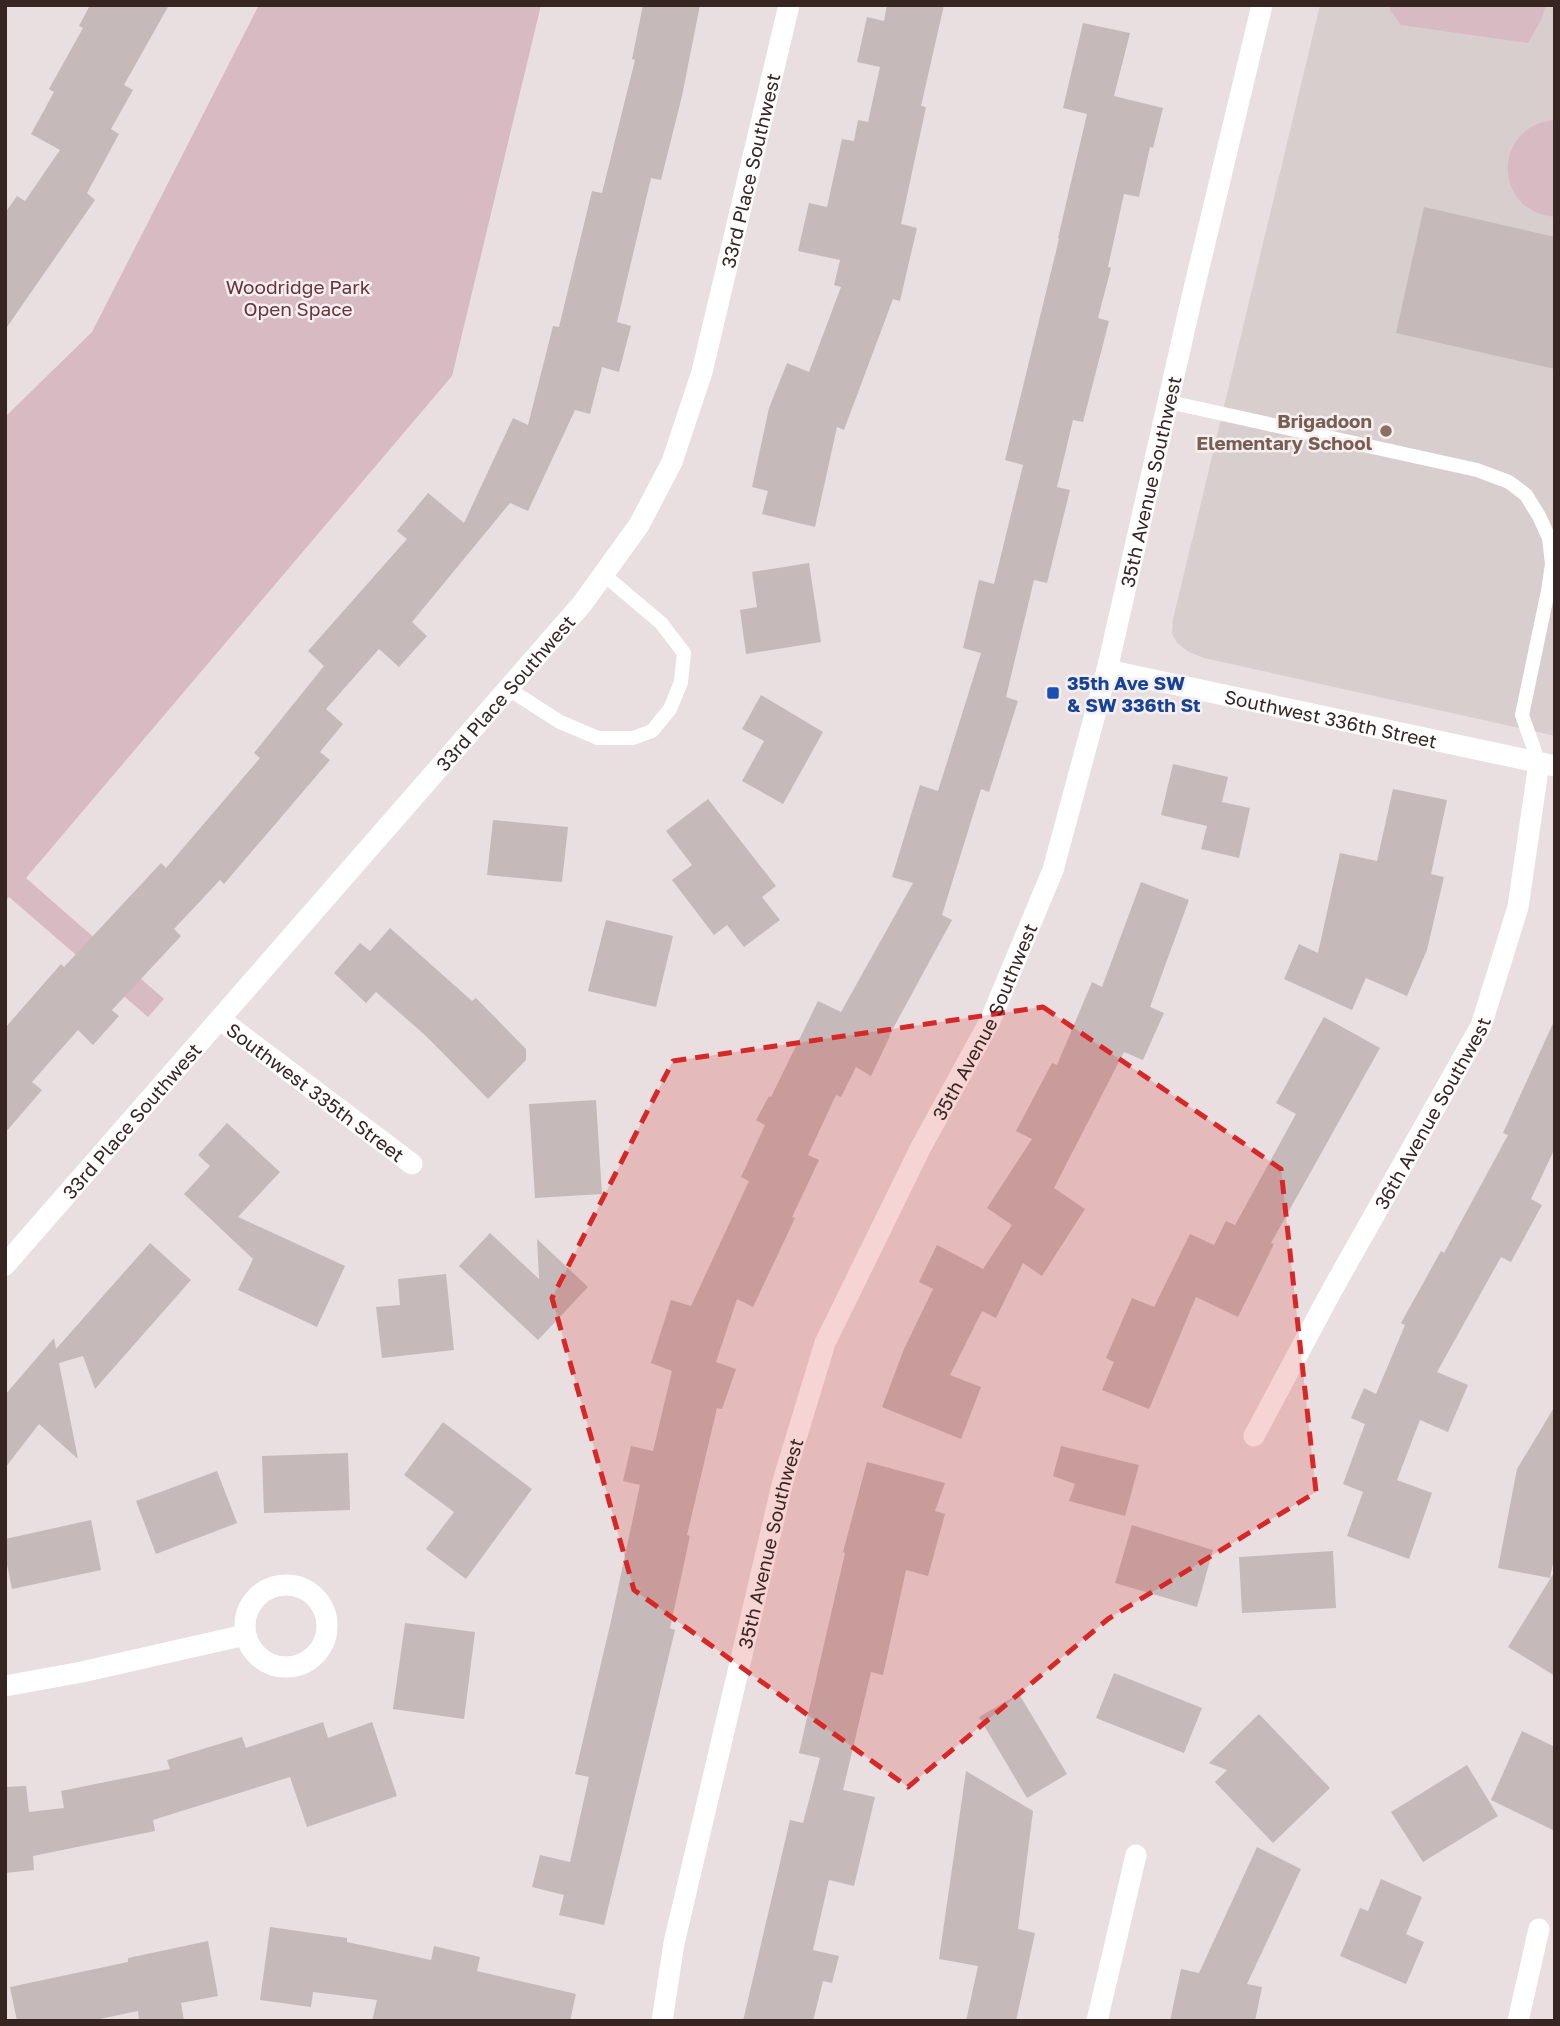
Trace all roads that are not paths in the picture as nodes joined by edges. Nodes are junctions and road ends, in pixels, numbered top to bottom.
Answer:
1 (789, 5) edge
2 (1262, 5) edge
3 (1168, 402) junction
4 (603, 574) junction
5 (1107, 670) junction
6 (507, 688) junction
7 (1547, 764) edge
8 (220, 1020) junction
9 (412, 1164) dead end
10 (5, 1265) edge
11 (1254, 1436) dead end
12 (245, 1635) dead end
13 (5, 1686) edge
14 (1136, 1855) dead end
15 (1539, 1929) dead end
16 (662, 2021) edge
17 (1097, 2021) edge
18 (1518, 2021) edge

1 - 4 street, 33rd Place Southwest
2 - 3 street, 35th Avenue Southwest
3 - 5 street, 35th Avenue Southwest
3 - 7 lane
4 - 6 street, 33rd Place Southwest
4 - 6 lane
5 - 7 street, Southwest 336th Street
5 - 16 street, 35th Avenue Southwest
6 - 8 street, 33rd Place Southwest
7 - 11 street, 36th Avenue Southwest
8 - 9 street, Southwest 335th Street
8 - 10 street, 33rd Place Southwest
12 - 13 street
14 - 17 street
15 - 18 street

